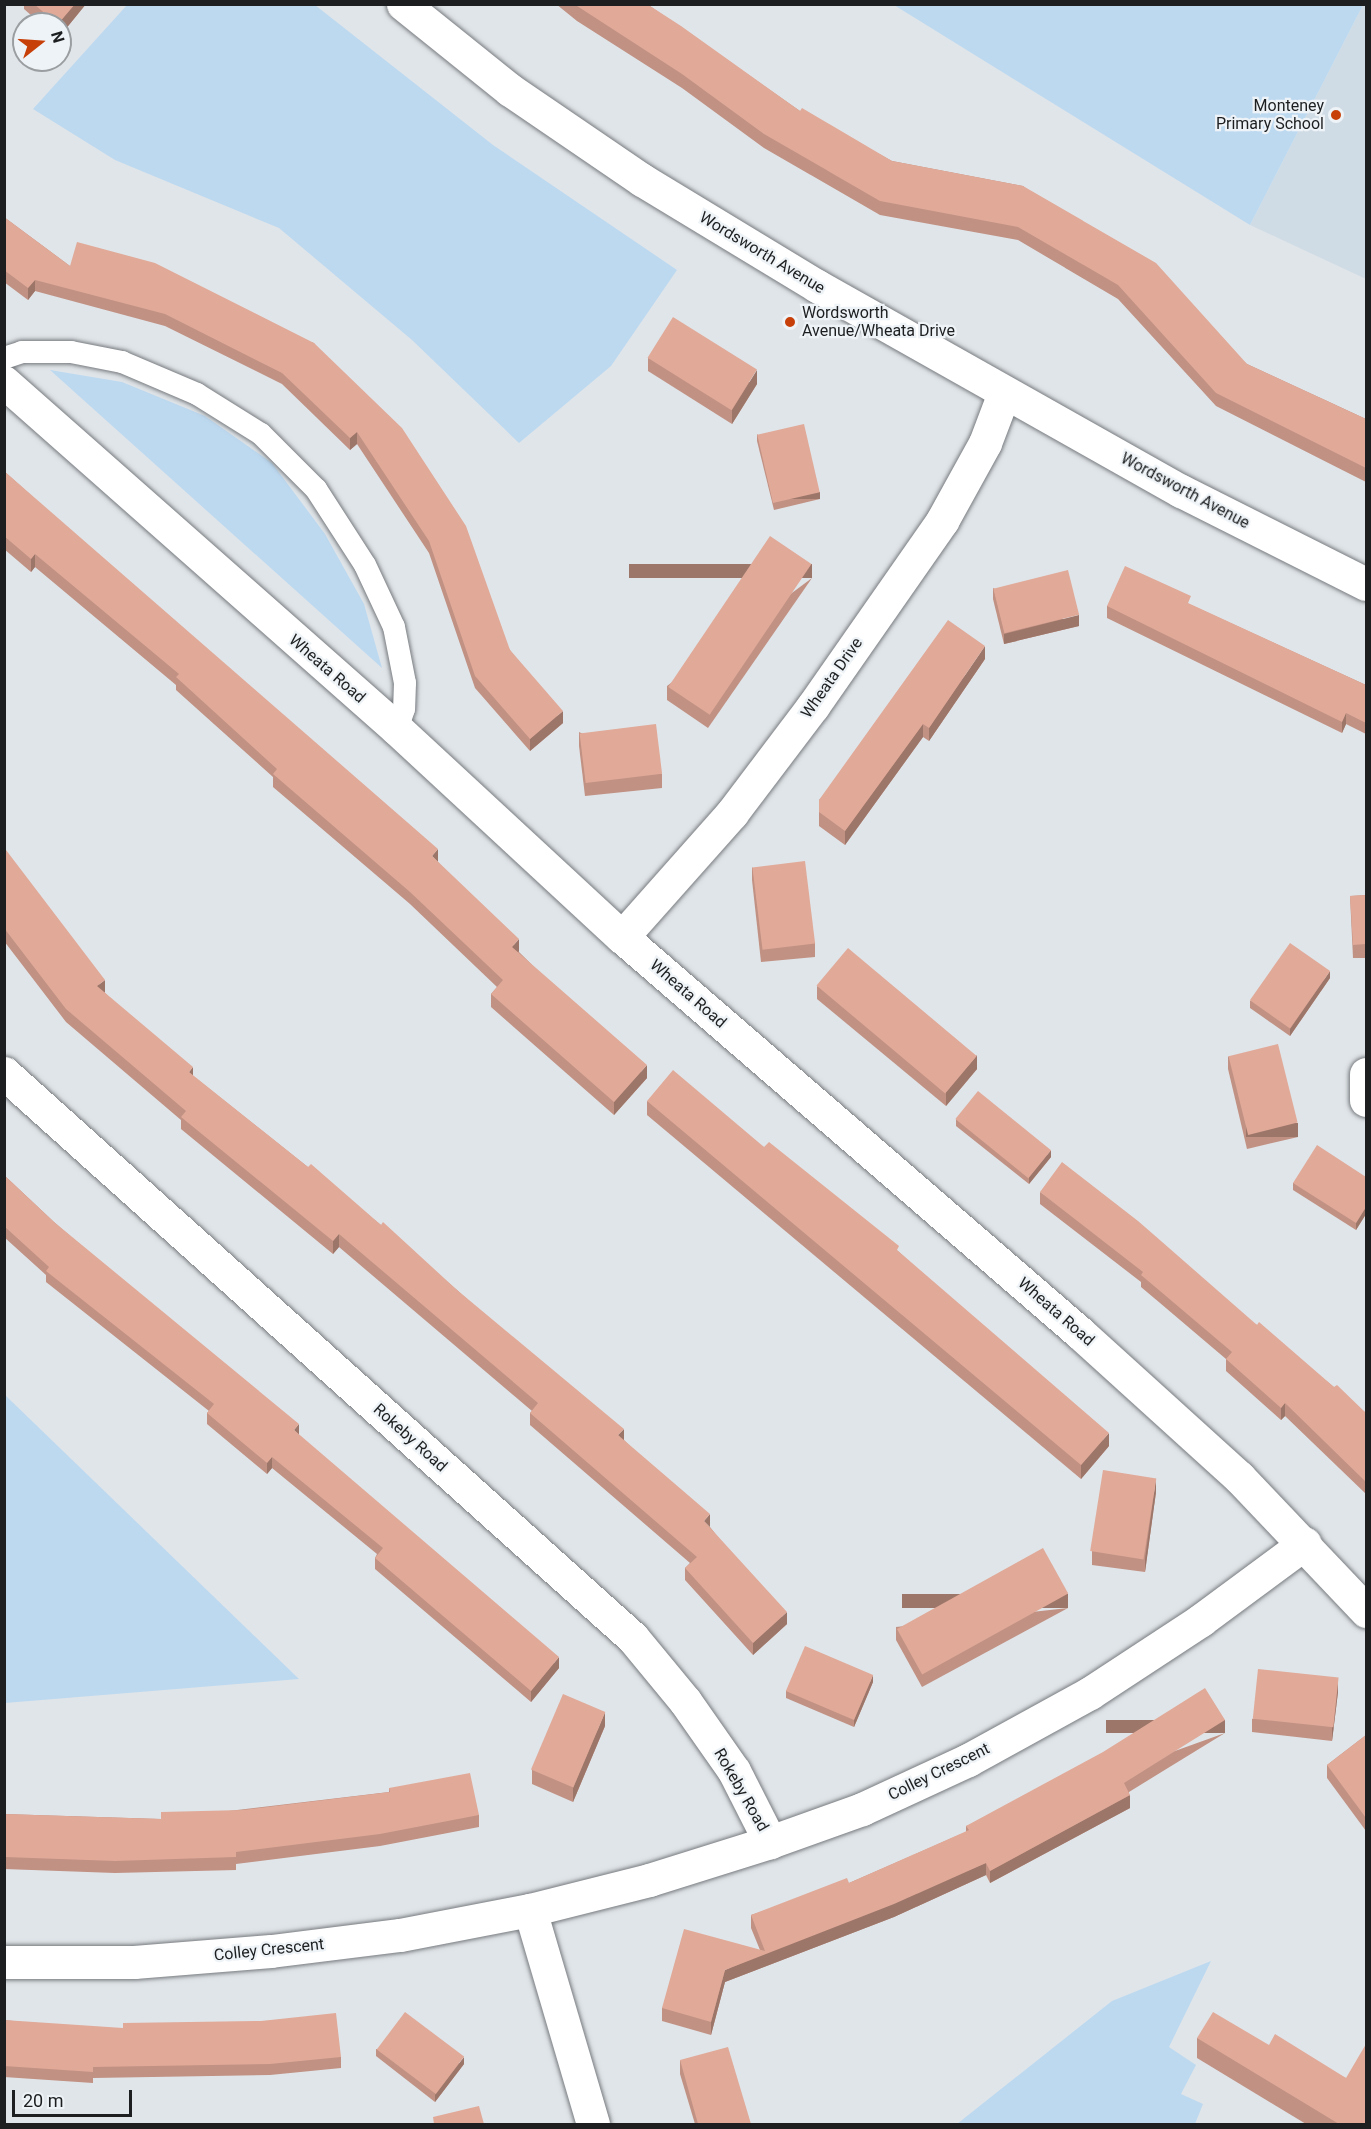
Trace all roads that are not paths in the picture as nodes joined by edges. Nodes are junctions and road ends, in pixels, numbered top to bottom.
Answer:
1 (403, 4) edge
2 (4, 358) edge
3 (4, 382) edge
4 (1004, 393) junction
5 (1366, 584) edge
6 (398, 729) junction
7 (622, 937) junction
8 (4, 1073) edge
9 (1366, 1074) edge
10 (1366, 1100) edge
11 (1305, 1544) junction
12 (1366, 1611) edge
13 (770, 1842) junction
14 (530, 1910) junction
15 (4, 1962) edge
16 (593, 2124) edge

1 - 4 street, Wordsworth Avenue
2 - 6 lane
3 - 6 street, Wheata Road
4 - 5 street, Wordsworth Avenue
4 - 7 street, Wheata Drive
6 - 7 street, Wheata Road
7 - 11 street, Wheata Road
8 - 13 street, Rokeby Road
9 - 10 street
11 - 12 street, Wheata Road
11 - 13 street, Colley Crescent
13 - 14 street, Colley Crescent
14 - 15 street, Colley Crescent
14 - 16 street

